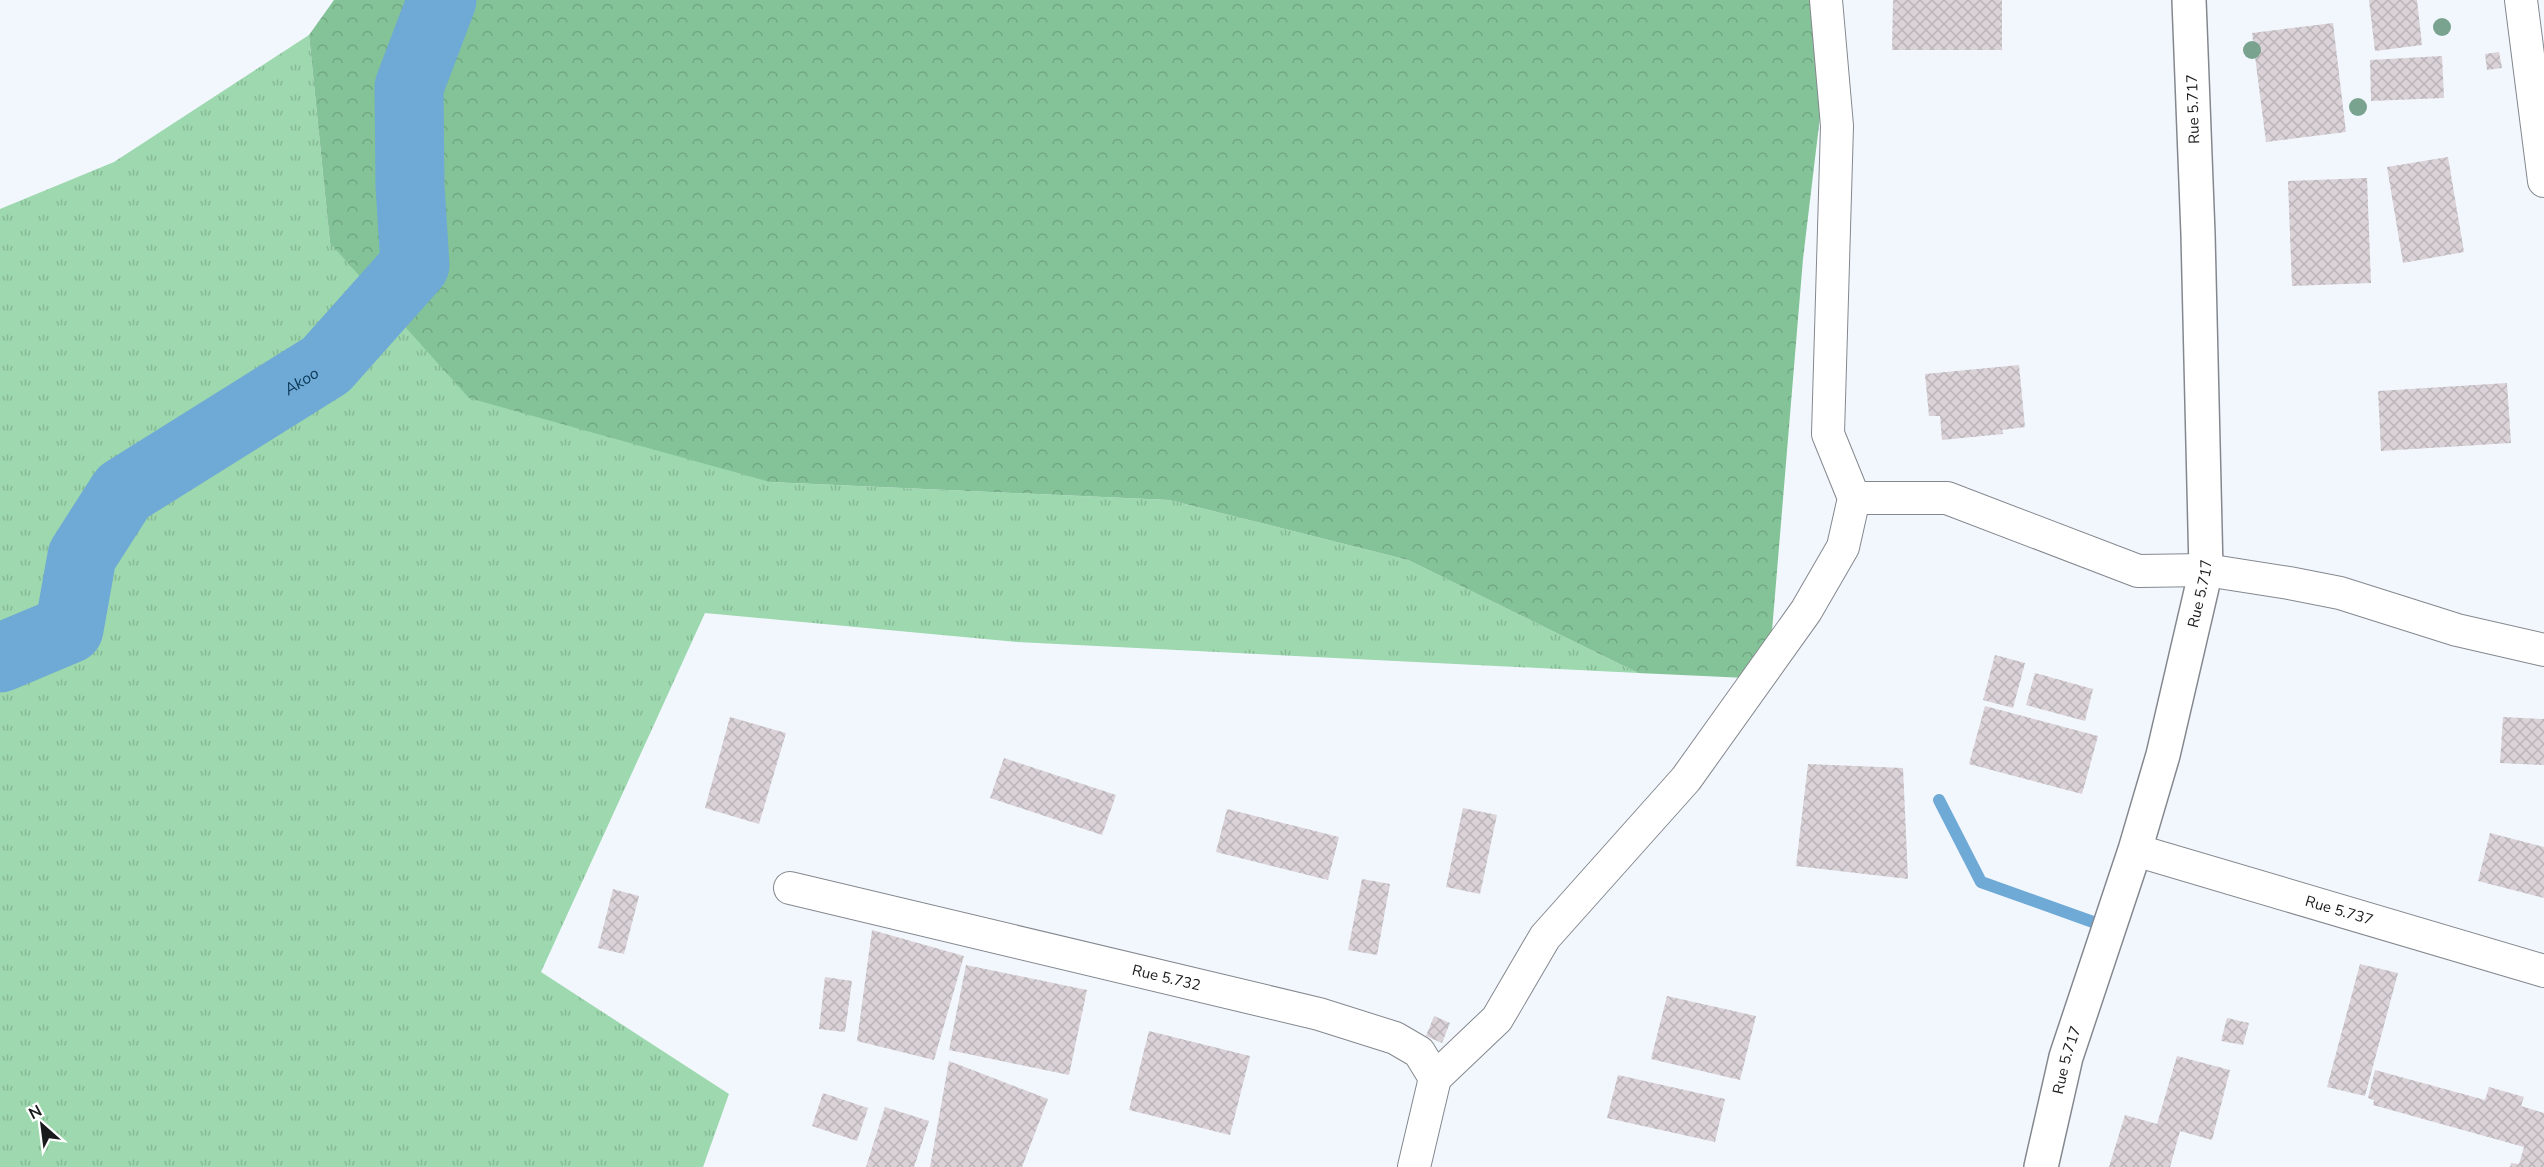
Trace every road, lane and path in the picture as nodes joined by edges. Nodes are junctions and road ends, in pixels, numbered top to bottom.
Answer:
1 (1827, 0) edge
2 (2189, 0) edge
3 (2522, 0) edge
4 (2544, 181) edge
5 (1854, 498) junction
6 (2206, 570) junction
7 (2544, 650) edge
8 (2135, 850) junction
9 (790, 888) dead end
10 (2544, 971) edge
11 (1435, 1078) junction
12 (1414, 1167) edge
13 (2041, 1167) edge

1 - 5 street
2 - 6 street, Rue 5.717
3 - 4 street
5 - 6 street
5 - 11 street
6 - 7 street
6 - 8 street, Rue 5.717
8 - 10 street, Rue 5.737
8 - 13 street, Rue 5.717
9 - 11 street, Rue 5.732
11 - 12 street

